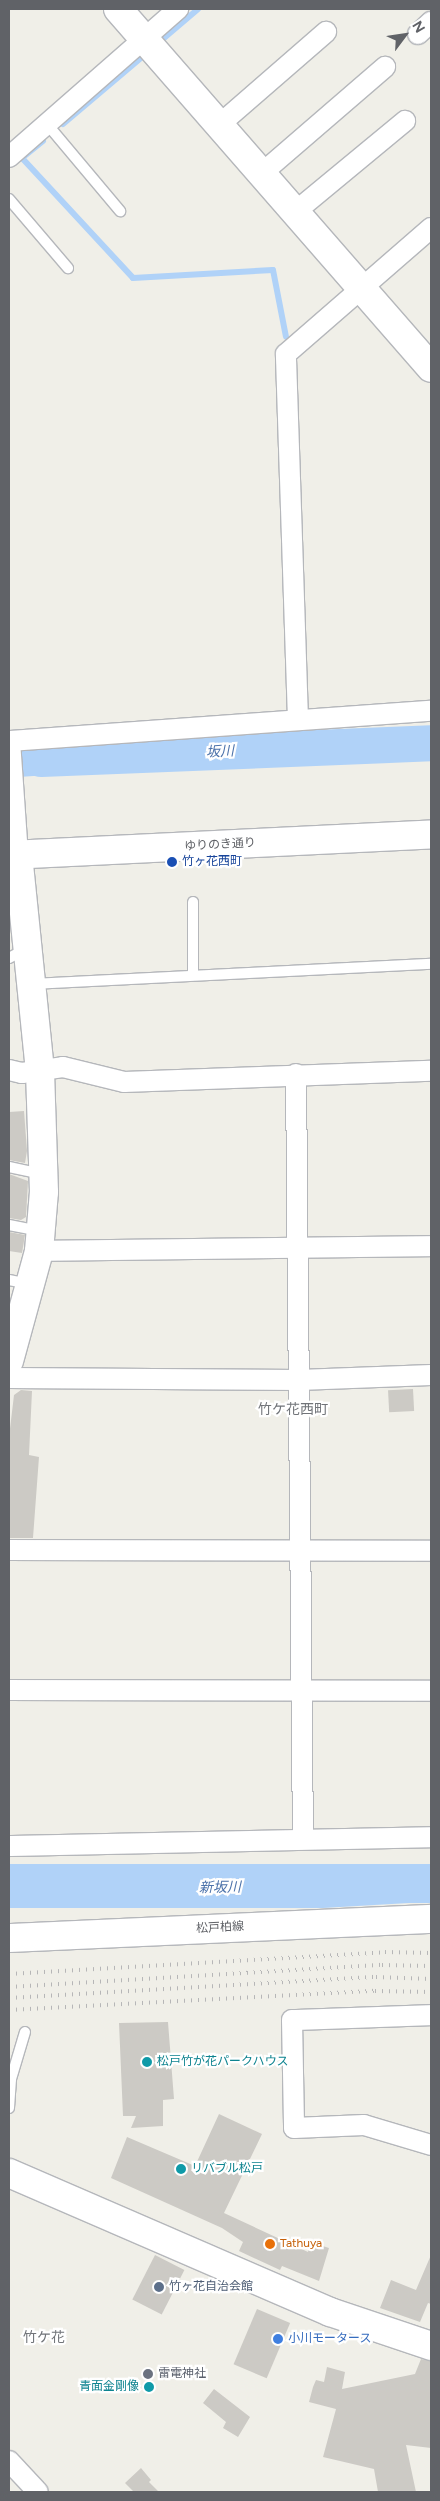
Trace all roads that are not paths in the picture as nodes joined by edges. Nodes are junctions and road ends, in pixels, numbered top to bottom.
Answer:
1 (118, 9) edge
2 (178, 9) edge
3 (326, 32) dead end
4 (144, 39) junction
5 (385, 66) dead end
6 (405, 121) dead end
7 (47, 124) junction
8 (219, 124) junction
9 (9, 157) edge
10 (261, 174) junction
11 (9, 199) edge
12 (120, 211) dead end
13 (295, 212) junction
14 (431, 228) edge
15 (68, 268) dead end
16 (361, 289) junction
17 (431, 368) edge
18 (431, 711) edge
19 (298, 720) junction
20 (10, 742) edge
21 (431, 834) edge
22 (14, 855) edge
23 (193, 902) dead end
24 (18, 953) edge
25 (431, 964) edge
26 (193, 976) junction
27 (31, 984) junction
28 (9, 1070) edge
29 (40, 1071) junction
30 (431, 1072) edge
31 (296, 1074) junction
32 (9, 1167) edge
33 (44, 1174) junction
34 (9, 1225) edge
35 (40, 1241) junction
36 (298, 1246) junction
37 (431, 1246) edge
38 (19, 1282) edge
39 (9, 1361) edge
40 (431, 1375) edge
41 (9, 1378) edge
42 (299, 1380) junction
43 (9, 1550) edge
44 (300, 1552) junction
45 (431, 1552) edge
46 (9, 1690) edge
47 (431, 1691) edge
48 (302, 1692) junction
49 (431, 1837) edge
50 (303, 1839) junction
51 (9, 1846) edge
52 (431, 1919) edge
53 (9, 1938) edge
54 (431, 2015) edge
55 (25, 2032) dead end
56 (9, 2108) edge
57 (431, 2145) edge
58 (9, 2173) edge
59 (431, 2346) edge
60 (9, 2463) edge
61 (38, 2492) edge

1 - 4 street
2 - 4 street
3 - 8 street
4 - 7 street
4 - 8 street
5 - 10 street
6 - 13 street
7 - 9 street
7 - 12 lane
8 - 10 street
10 - 13 street
11 - 15 lane
13 - 16 street
14 - 16 street
16 - 17 street
16 - 19 street
18 - 19 street
19 - 20 street
20 - 22 street
21 - 22 street, ゆりのき通り
22 - 24 street
23 - 26 lane
24 - 27 street
25 - 26 lane
26 - 27 lane
27 - 29 street
28 - 29 street
29 - 31 street
29 - 33 street
30 - 31 street
31 - 36 street
32 - 33 lane
33 - 35 street
34 - 35 lane
35 - 36 street
35 - 38 street
36 - 37 street
36 - 42 street
38 - 39 street
40 - 42 street
41 - 42 street
42 - 44 street
43 - 44 street
44 - 45 street
44 - 48 street
46 - 48 street
47 - 48 street
48 - 50 street
49 - 50 street
50 - 51 street
52 - 53 street, 松戸柏線
54 - 57 street
55 - 56 lane
58 - 59 street
60 - 61 street

